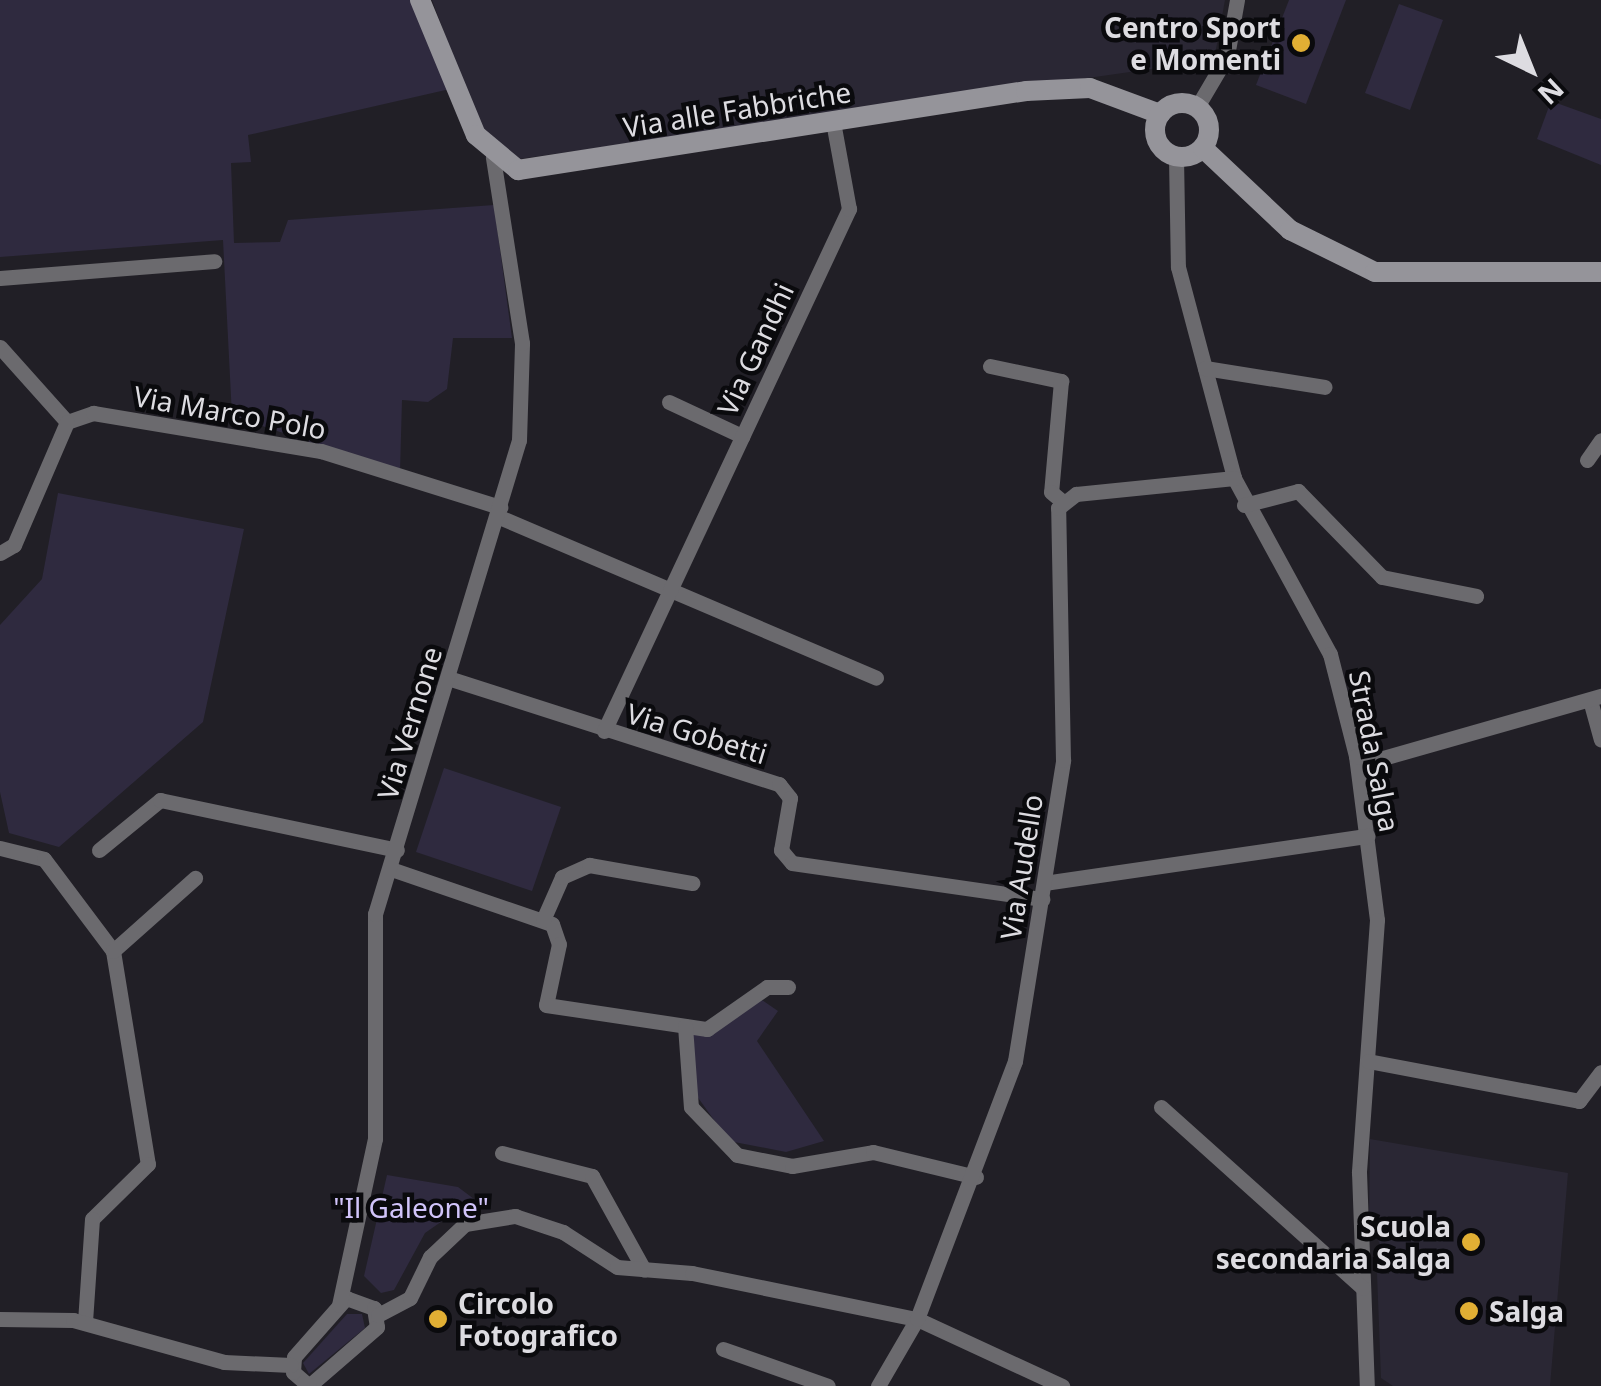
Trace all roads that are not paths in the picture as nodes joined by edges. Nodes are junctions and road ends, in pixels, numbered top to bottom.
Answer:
1 (420, 0) edge
2 (1238, 0) edge
3 (1197, 107) junction
4 (1160, 114) junction
5 (833, 122) junction
6 (1203, 148) junction
7 (493, 156) junction
8 (1176, 157) junction
9 (214, 260) dead end
10 (1601, 272) edge
11 (0, 278) edge
12 (0, 347) edge
13 (990, 366) dead end
14 (1204, 368) junction
15 (1325, 387) dead end
16 (670, 402) dead end
17 (67, 422) junction
18 (742, 436) junction
19 (1601, 440) edge
20 (1587, 460) dead end
21 (1234, 478) junction
22 (1063, 502) junction
23 (1244, 506) junction
24 (499, 512) junction
25 (0, 553) edge
26 (670, 590) junction
27 (1476, 596) dead end
28 (448, 678) junction
29 (876, 678) dead end
30 (1595, 698) edge
31 (604, 730) junction
32 (1601, 740) edge
33 (1356, 756) junction
34 (1368, 836) junction
35 (0, 848) edge
36 (99, 850) dead end
37 (396, 850) junction
38 (391, 869) junction
39 (195, 878) dead end
40 (692, 882) dead end
41 (1042, 891) junction
42 (543, 920) junction
43 (113, 951) junction
44 (788, 987) dead end
45 (684, 1026) junction
46 (1368, 1061) junction
47 (1601, 1072) edge
48 (1160, 1107) dead end
49 (502, 1152) dead end
50 (976, 1177) junction
51 (644, 1270) junction
52 (1363, 1288) junction
53 (339, 1304) junction
54 (378, 1315) junction
55 (0, 1319) edge
56 (917, 1319) junction
57 (85, 1323) junction
58 (723, 1349) dead end
59 (291, 1365) junction
60 (323, 1384) edge
61 (828, 1386) edge
62 (878, 1386) edge
63 (1062, 1386) edge
64 (1366, 1386) edge

1 - 7 street
2 - 3 street
3 - 4 street
3 - 6 street
4 - 5 street, Via alle Fabbriche
4 - 8 street
5 - 7 street, Via alle Fabbriche
5 - 18 street, Via Gandhi
6 - 8 street
6 - 10 street
7 - 24 street, Via Vernone
8 - 14 street, Strada Salga
9 - 11 street
12 - 17 street
13 - 22 street, Via Audello
14 - 15 street
14 - 21 street, Strada Salga
16 - 18 street
17 - 24 street, Via Marco Polo
17 - 25 street
18 - 26 street, Via Gandhi
19 - 20 street
21 - 22 street
21 - 23 street, Strada Salga
22 - 41 street, Via Audello
23 - 27 street
23 - 33 street, Strada Salga
24 - 26 street
24 - 28 street, Via Vernone
26 - 29 street
26 - 31 street, Via Gandhi
28 - 31 street, Via Gobetti
28 - 37 street, Via Vernone
30 - 32 street
30 - 33 street
31 - 41 street, Via Gobetti
33 - 34 street, Strada Salga
34 - 41 street
34 - 46 street, Strada Salga
35 - 43 street
36 - 37 street
37 - 38 street, Via Vernone
38 - 42 street
38 - 53 street, Via Vernone
39 - 43 street
40 - 42 street
41 - 50 street, Via Audello
42 - 45 street
43 - 57 street
44 - 45 street
45 - 50 street
46 - 47 street
46 - 52 street, Strada Salga
48 - 52 street
49 - 51 street
50 - 56 street, Via Audello
51 - 54 street
51 - 56 street
52 - 64 street, Strada Salga
53 - 54 street
53 - 59 street
54 - 60 street
55 - 57 street
56 - 62 street, Via Audello
56 - 63 street
57 - 59 street
58 - 61 street
59 - 60 street

